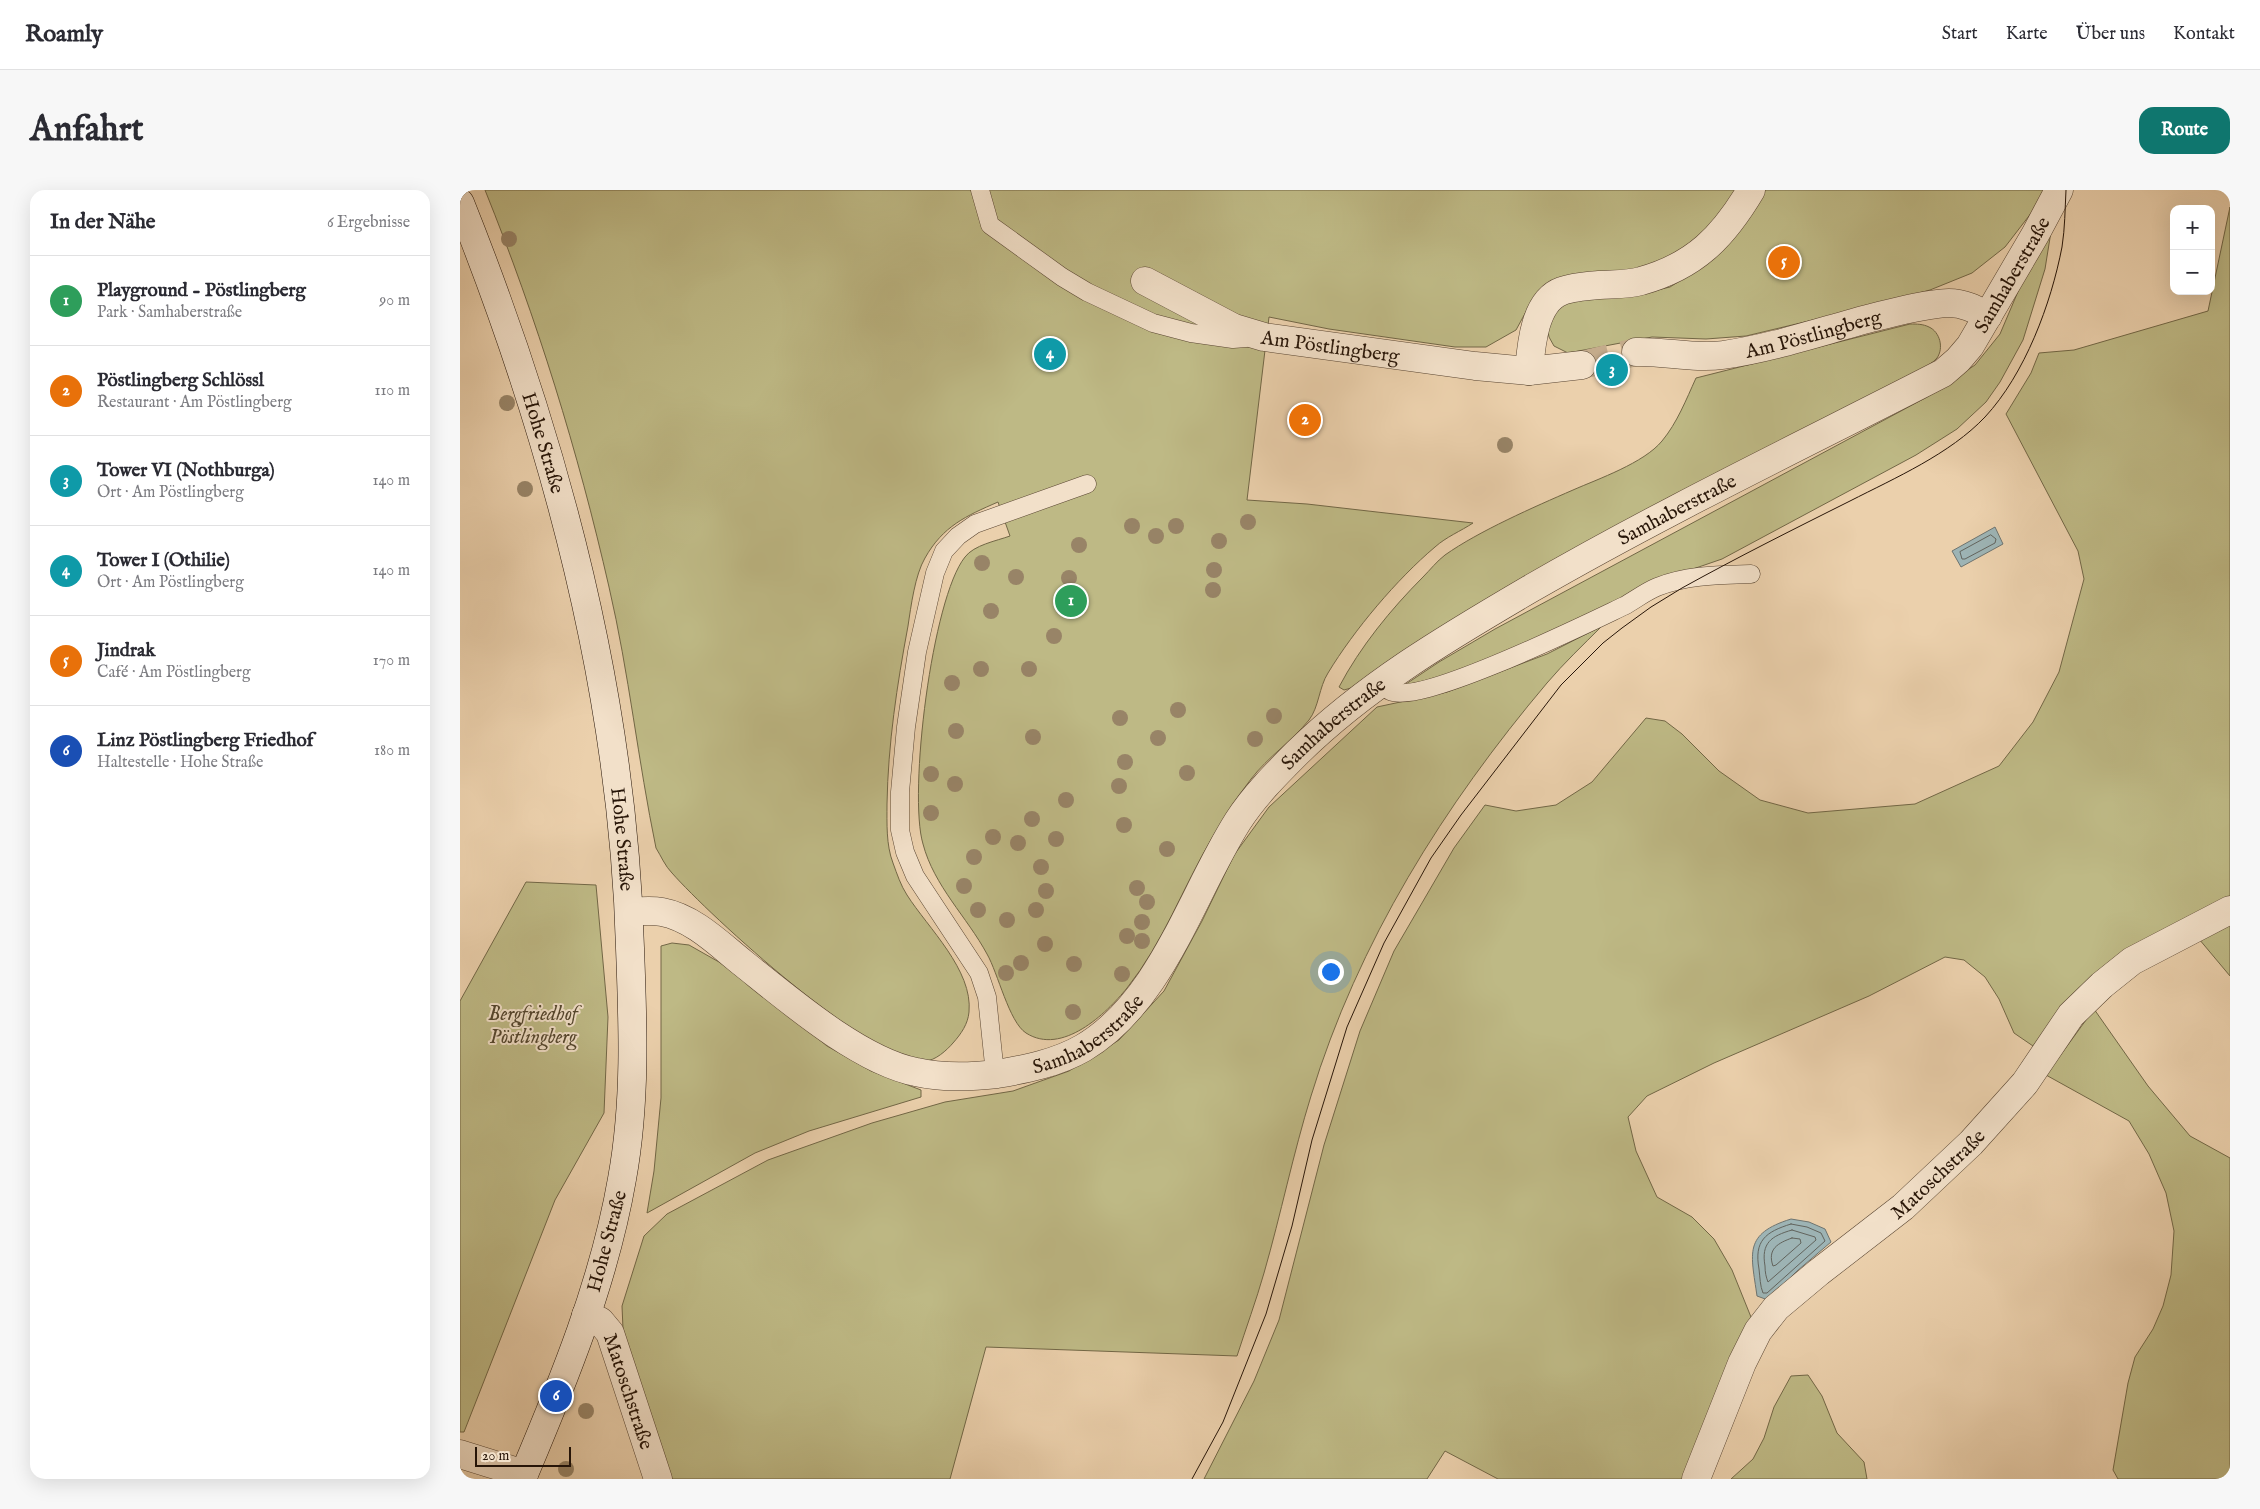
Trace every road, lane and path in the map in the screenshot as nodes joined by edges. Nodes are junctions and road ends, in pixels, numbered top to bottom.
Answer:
1 (980, 190) edge
2 (1751, 190) edge
3 (2059, 190) edge
4 (460, 204) edge
5 (1145, 281) dead end
6 (1988, 316) junction
7 (1264, 337) junction
8 (1636, 352) tunnel mouth
9 (1582, 364) tunnel mouth
10 (1529, 371) junction
11 (1087, 484) dead end
12 (1751, 574) dead end
13 (1381, 684) junction
14 (2230, 910) edge
15 (630, 912) junction
16 (995, 1074) junction
17 (586, 1315) junction
18 (460, 1454) edge
19 (523, 1476) edge
20 (658, 1479) edge
21 (1696, 1479) edge

1 - 7 lane
2 - 10 street
3 - 6 street, Samhaberstraße
4 - 15 street, Hohe Straße
5 - 7 street, Am Pöstlingberg
6 - 8 street, Am Pöstlingberg
6 - 13 street, Samhaberstraße
7 - 10 street, Am Pöstlingberg
9 - 10 street, Am Pöstlingberg
11 - 16 lane
12 - 13 lane
13 - 16 street, Samhaberstraße
14 - 21 street, Matoschstraße
15 - 16 street, Samhaberstraße
15 - 17 street, Hohe Straße
17 - 19 street, Hohe Straße
17 - 20 street, Matoschstraße
18 - 19 street

